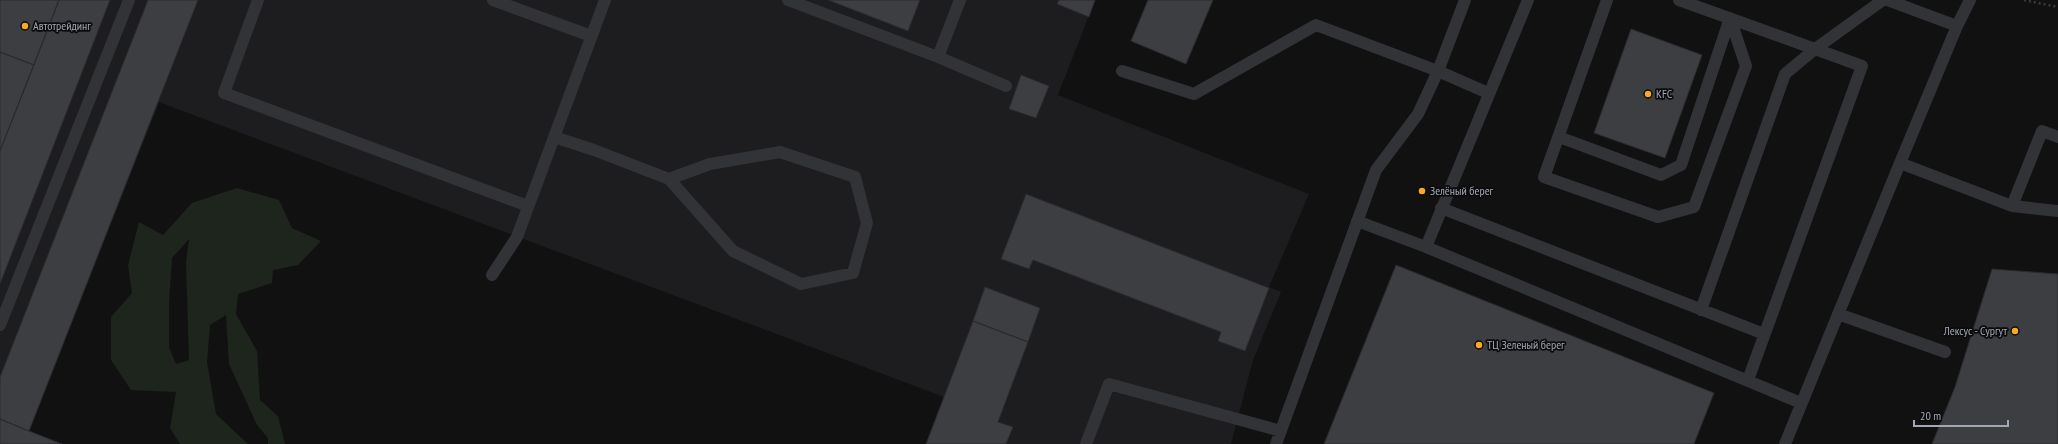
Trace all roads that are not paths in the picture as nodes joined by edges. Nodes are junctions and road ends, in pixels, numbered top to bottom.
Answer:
1 (129, 0) edge
2 (258, 0) edge
3 (493, 0) edge
4 (605, 0) edge
5 (788, 0) edge
6 (960, 0) edge
7 (1465, 0) edge
8 (1528, 0) edge
9 (1607, 0) edge
10 (1678, 0) edge
11 (1883, 0) edge
12 (1887, 0) edge
13 (1970, 0) edge
14 (1730, 18) junction
15 (1957, 26) junction
16 (591, 36) junction
17 (1815, 49) junction
18 (938, 57) junction
19 (1122, 71) dead end
20 (1438, 71) junction
21 (1006, 86) dead end
22 (1488, 93) junction
23 (1558, 136) junction
24 (554, 137) junction
25 (2058, 137) edge
26 (1900, 163) junction
27 (669, 179) junction
28 (528, 206) junction
29 (2012, 206) junction
30 (1441, 208) junction
31 (2058, 211) edge
32 (1357, 221) junction
33 (1426, 247) junction
34 (492, 275) dead end
35 (1701, 310) junction
36 (1838, 314) junction
37 (0, 325) edge
38 (1764, 334) junction
39 (1945, 352) dead end
40 (1748, 380) junction
41 (1802, 403) junction
42 (1281, 431) junction
43 (1086, 444) edge
44 (1276, 444) edge
45 (1785, 444) edge

1 - 37 lane
2 - 28 lane
3 - 16 lane
4 - 16 lane
5 - 18 lane
6 - 18 lane
7 - 20 lane
8 - 22 lane
9 - 23 lane
10 - 14 lane
11 - 17 lane
12 - 15 lane
13 - 15 lane
14 - 17 lane
14 - 23 lane
14 - 23 lane
15 - 26 lane
16 - 24 lane
17 - 35 lane
17 - 38 lane
18 - 21 lane
19 - 20 lane
20 - 22 lane
20 - 32 lane
22 - 30 lane
24 - 27 lane
24 - 28 lane
25 - 29 lane
26 - 29 lane
26 - 36 lane
27 - 27 lane
28 - 34 lane
29 - 31 lane
30 - 33 lane
30 - 35 lane
32 - 33 lane
32 - 42 lane
33 - 40 lane
35 - 38 lane
36 - 39 lane
36 - 41 lane
38 - 40 lane
40 - 41 lane
41 - 45 lane
42 - 43 lane
42 - 44 lane

